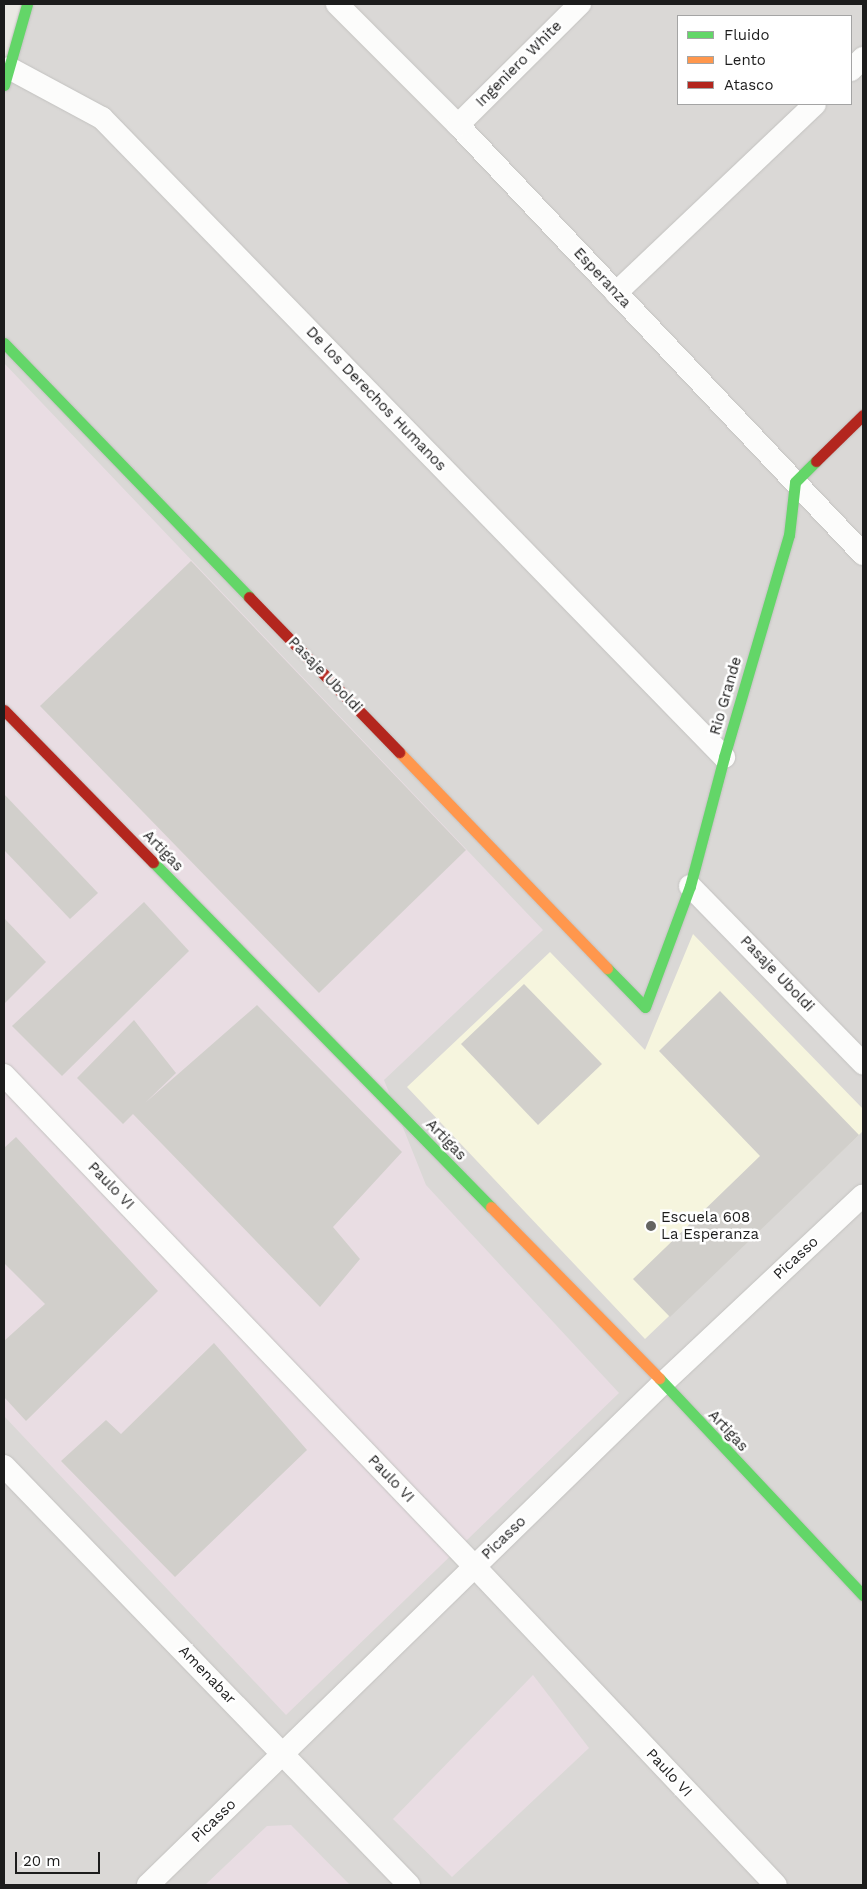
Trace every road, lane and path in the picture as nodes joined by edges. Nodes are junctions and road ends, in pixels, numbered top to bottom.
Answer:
1 (27, 4) edge
2 (337, 4) edge
3 (580, 4) edge
4 (863, 58) edge
5 (852, 69) edge
6 (6, 77) edge
7 (814, 105) edge
8 (458, 125) junction
9 (616, 293) junction
10 (4, 343) edge
11 (863, 415) edge
12 (795, 482) junction
13 (863, 554) edge
14 (4, 710) edge
15 (724, 757) junction
16 (690, 886) junction
17 (645, 1007) joint
18 (863, 1063) edge
19 (4, 1075) edge
20 (863, 1195) edge
21 (663, 1383) junction
22 (4, 1466) edge
23 (475, 1567) junction
24 (863, 1595) edge
25 (283, 1753) junction
26 (148, 1885) edge
27 (409, 1885) edge
28 (776, 1885) edge

1 - 6 street
2 - 8 street, Esperanza
3 - 8 street, Ingeniero White
4 - 5 street
6 - 15 street, De los Derechos Humanos
7 - 9 street
8 - 9 street, Esperanza
9 - 12 street, Esperanza
10 - 17 street, Pasaje Uboldi
11 - 12 street
12 - 13 street, Esperanza
12 - 15 street, Rio Grande
14 - 21 street, Artigas
15 - 16 street, Rio Grande
16 - 17 street, Rio Grande
16 - 18 street, Pasaje Uboldi
19 - 23 street, Paulo VI
20 - 21 street, Picasso
21 - 23 street, Picasso
21 - 24 street, Artigas
22 - 25 street, Amenabar
23 - 25 street, Picasso
23 - 28 street, Paulo VI
25 - 26 street, Picasso
25 - 27 street, Amenabar

